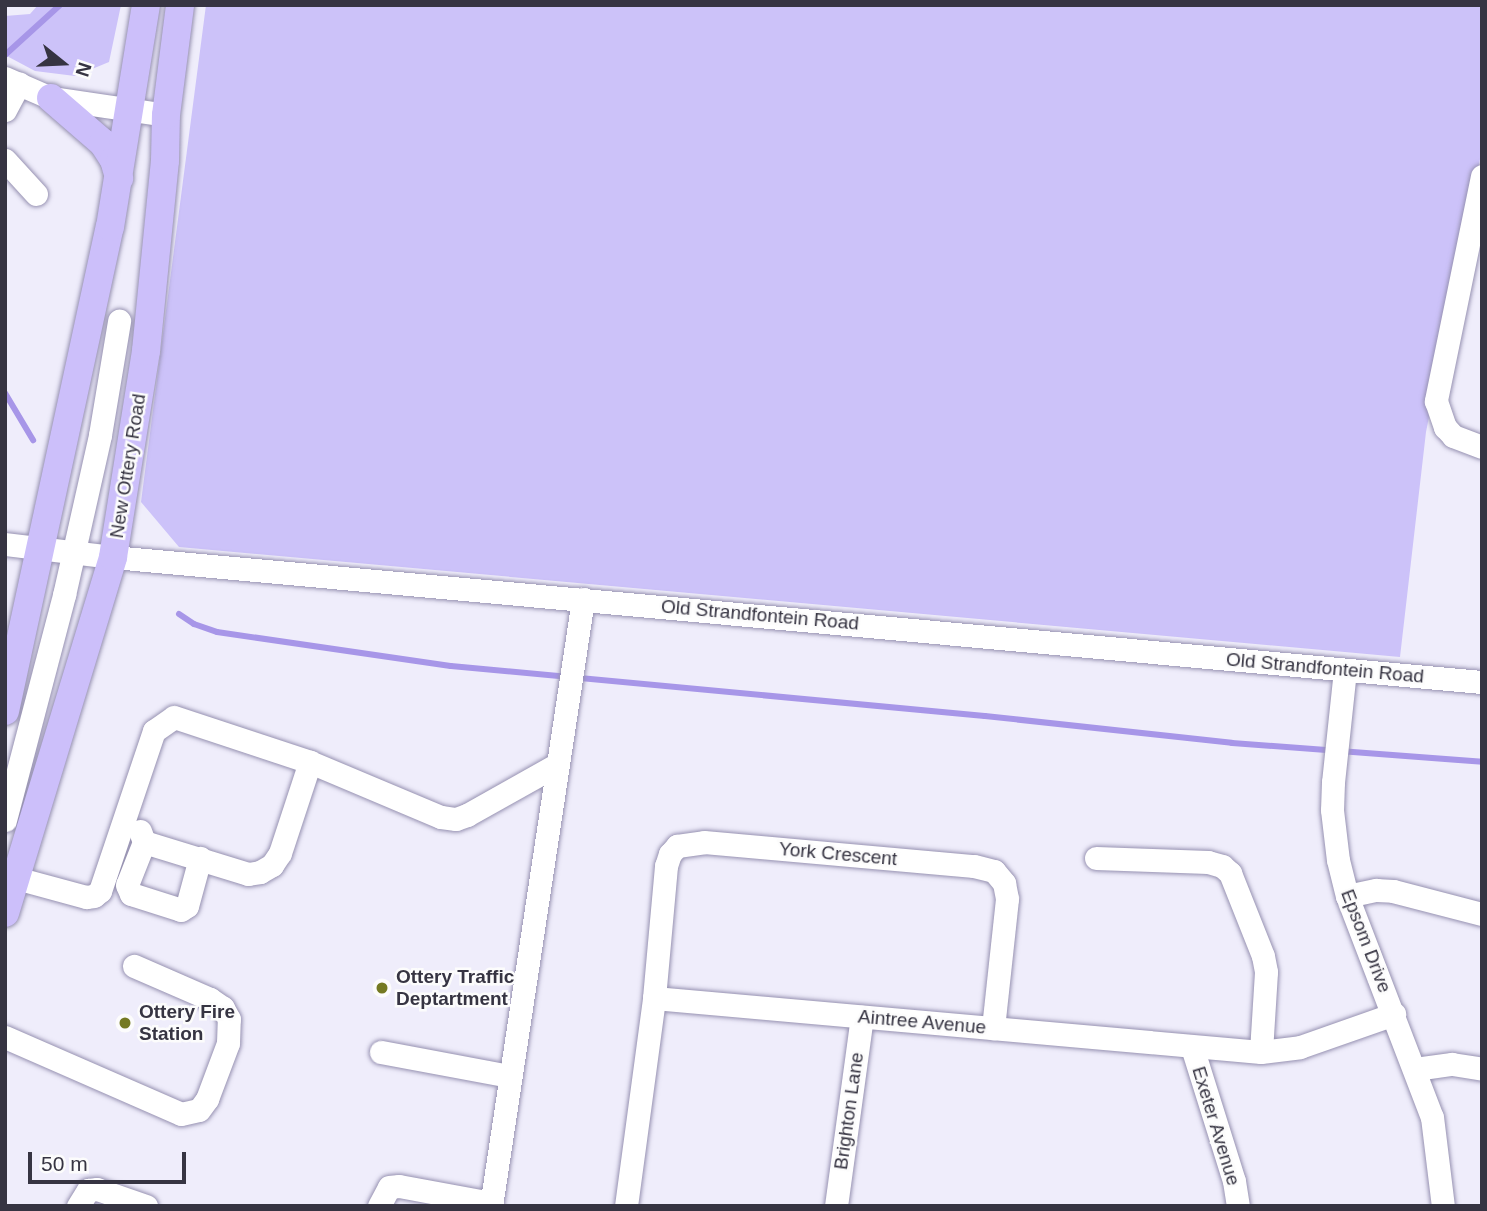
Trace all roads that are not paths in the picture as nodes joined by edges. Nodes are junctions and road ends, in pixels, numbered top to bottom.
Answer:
1 (146, 5) edge
2 (180, 5) edge
3 (12, 81) edge
4 (51, 98) junction
5 (5, 110) edge
6 (130, 111) junction
7 (166, 115) junction
8 (5, 160) edge
9 (1482, 176) edge
10 (119, 178) junction
11 (36, 194) dead end
12 (1476, 231) edge
13 (119, 321) dead end
14 (1482, 447) edge
15 (5, 544) edge
16 (39, 548) junction
17 (74, 552) junction
18 (113, 557) junction
19 (583, 599) junction
20 (1345, 670) junction
21 (1482, 682) edge
22 (5, 711) edge
23 (310, 762) junction
24 (558, 764) junction
25 (5, 820) edge
26 (122, 824) junction
27 (144, 842) junction
28 (200, 858) junction
29 (1096, 858) dead end
30 (16, 878) junction
31 (1347, 896) junction
32 (5, 913) edge
33 (1482, 914) edge
34 (134, 966) dead end
35 (654, 998) junction
36 (1394, 1014) junction
37 (862, 1017) junction
38 (993, 1028) junction
39 (5, 1037) edge
40 (1192, 1047) junction
41 (381, 1052) dead end
42 (1261, 1052) junction
43 (1415, 1069) junction
44 (1482, 1069) edge
45 (509, 1076) junction
46 (460, 1201) edge
47 (491, 1204) edge
48 (78, 1206) edge
49 (146, 1206) edge
50 (379, 1206) edge
51 (626, 1206) edge
52 (836, 1206) edge
53 (1238, 1206) edge
54 (1443, 1206) edge

1 - 6 main road
2 - 7 main road, New Ottery Road
3 - 4 street
3 - 5 street
4 - 6 street
4 - 10 main road
6 - 7 street
6 - 10 main road
7 - 18 main road, New Ottery Road
8 - 11 street
9 - 12 street
10 - 16 main road
12 - 14 street
13 - 17 street
15 - 16 street, Old Strandfontein Road
16 - 17 street, Old Strandfontein Road
16 - 22 main road
17 - 18 street, Old Strandfontein Road
17 - 25 street
18 - 19 street, Old Strandfontein Road
18 - 30 main road, New Ottery Road
19 - 20 street, Old Strandfontein Road
19 - 24 street
20 - 21 street, Old Strandfontein Road
20 - 31 street, Epsom Drive
23 - 24 street
23 - 26 street
23 - 28 street
24 - 45 street
26 - 27 street
26 - 30 street
27 - 28 street
27 - 28 street
29 - 42 street
30 - 32 main road, New Ottery Road
31 - 33 street
31 - 36 street, Epsom Drive
34 - 39 street
35 - 37 street, Aintree Avenue
35 - 38 street, York Crescent
35 - 51 street
36 - 42 street, Aintree Avenue
36 - 43 street, Epsom Drive
37 - 38 street, Aintree Avenue
37 - 52 street, Brighton Lane
38 - 40 street, Aintree Avenue
40 - 42 street, Aintree Avenue
40 - 53 street, Exeter Avenue
41 - 45 street
43 - 44 street
43 - 54 street, Epsom Drive
45 - 47 street
46 - 47 street
46 - 50 street
48 - 49 street

